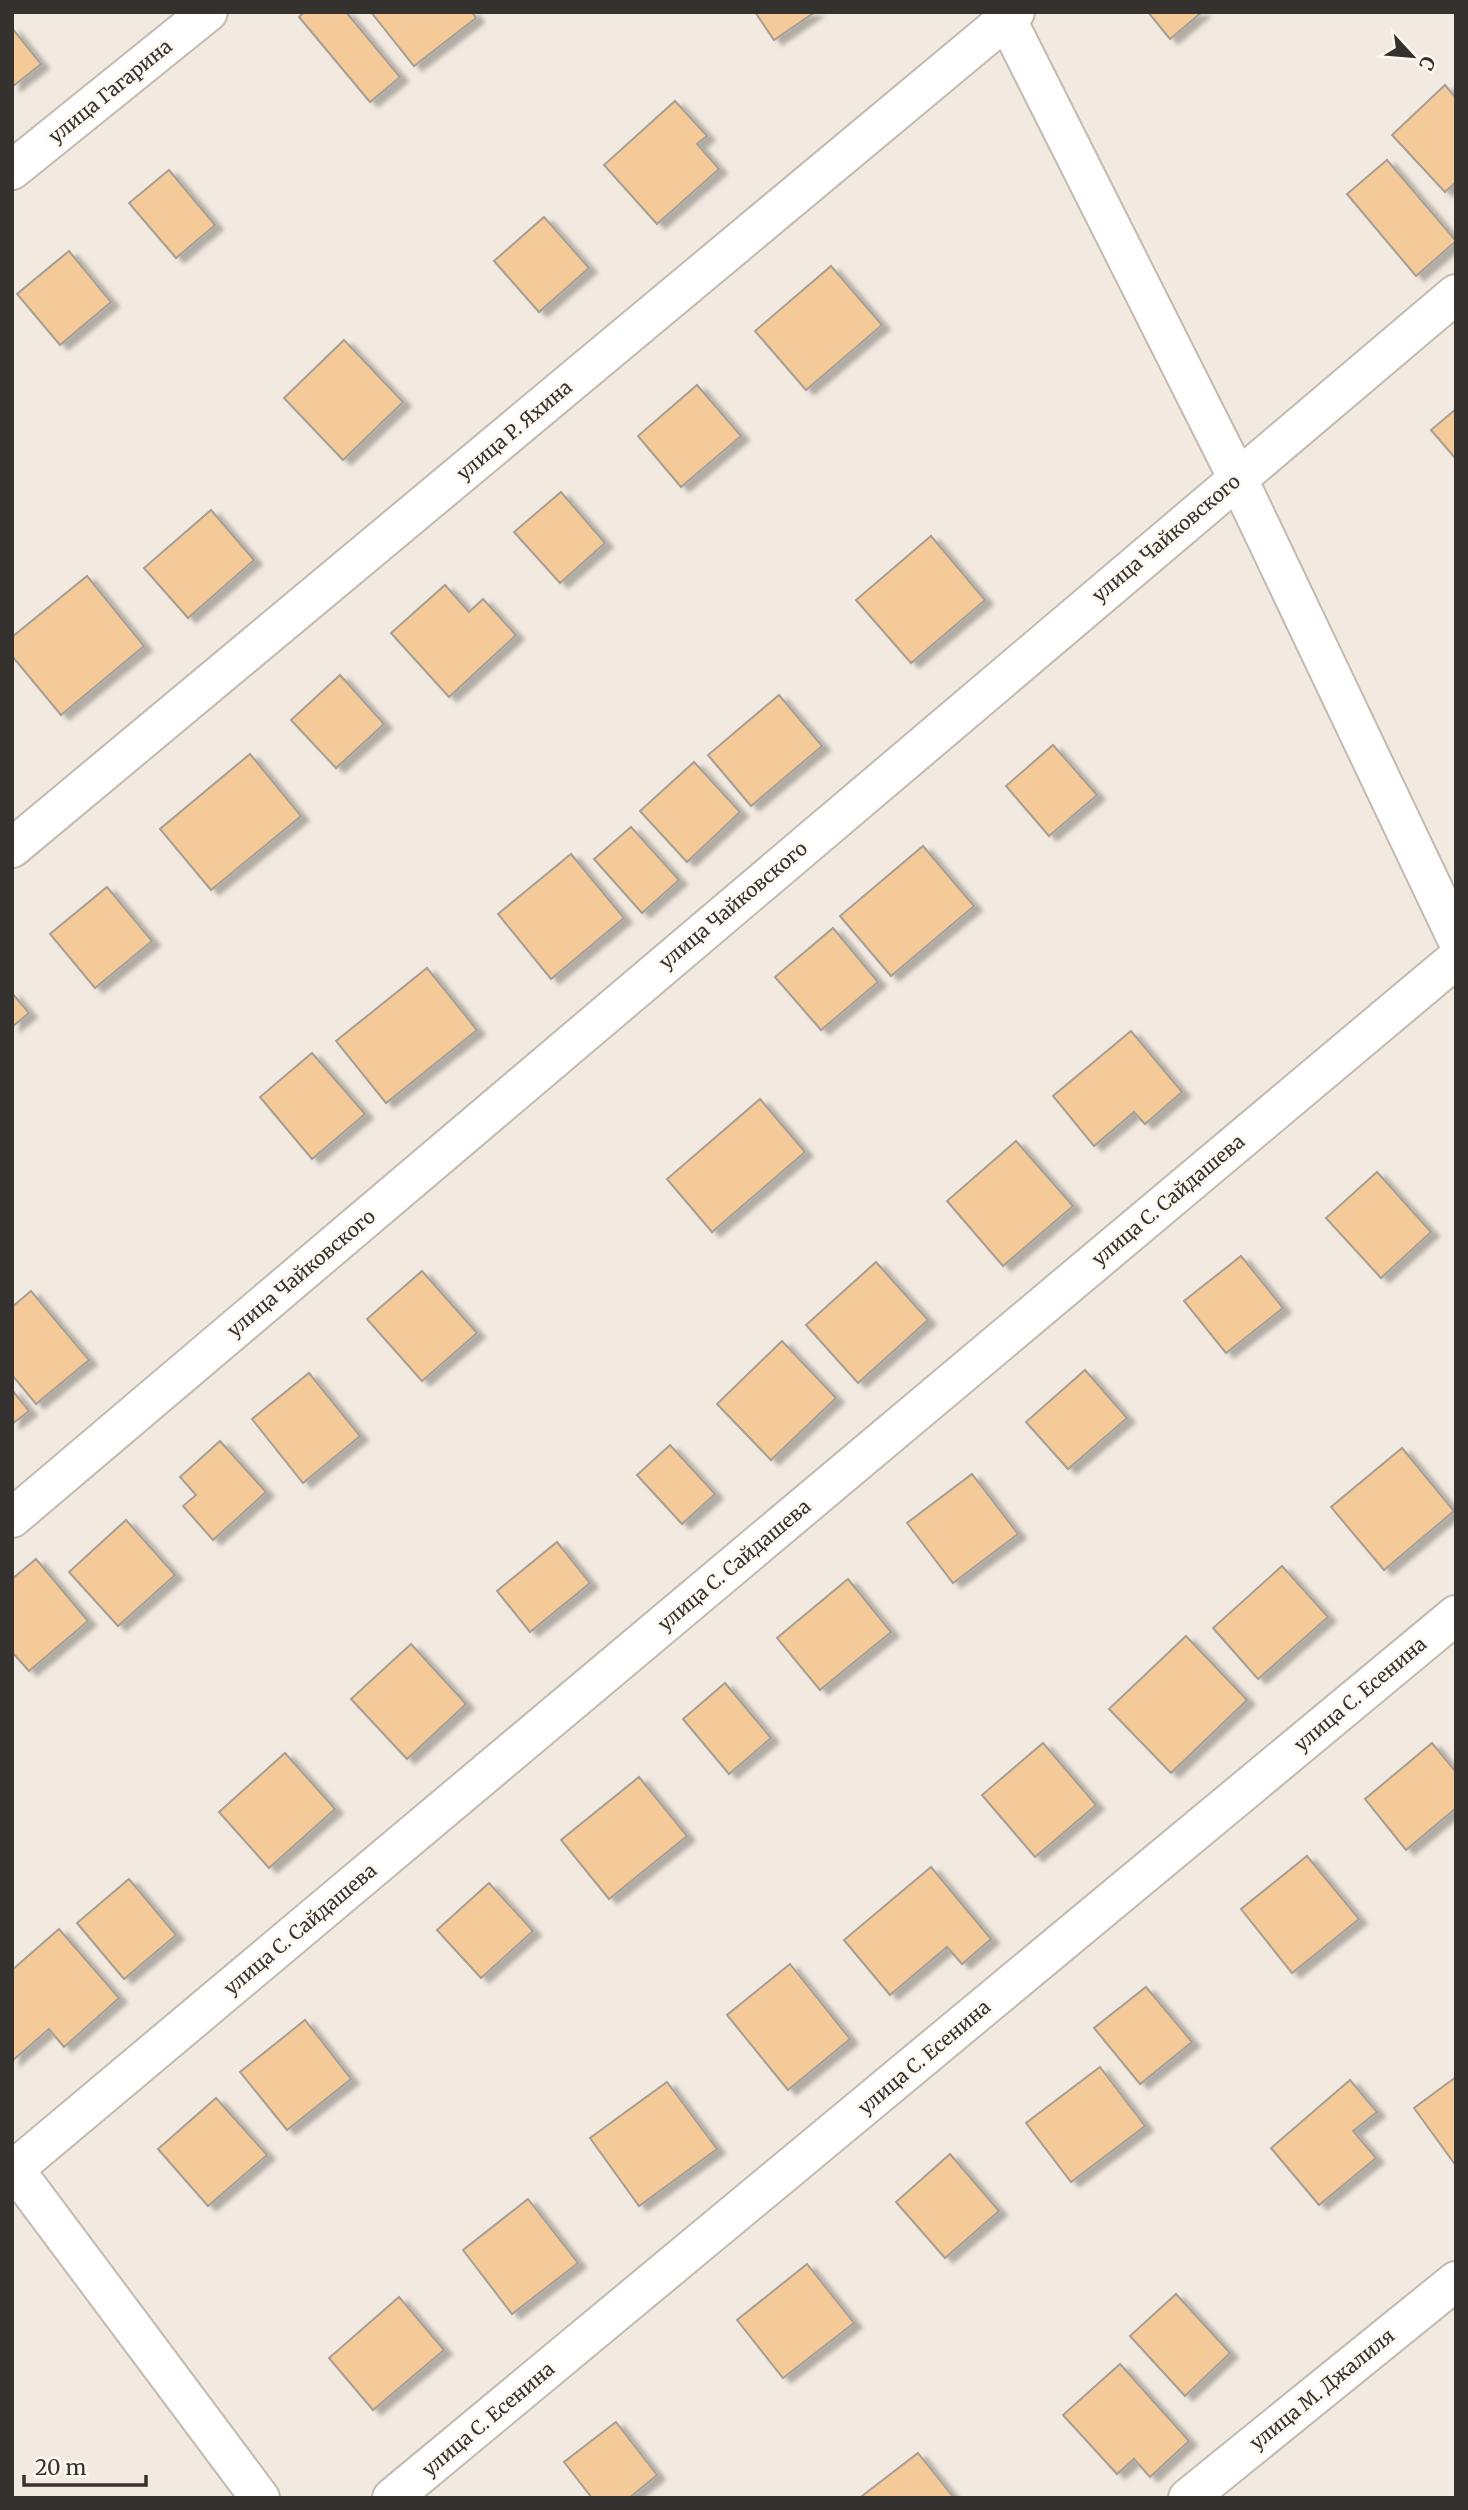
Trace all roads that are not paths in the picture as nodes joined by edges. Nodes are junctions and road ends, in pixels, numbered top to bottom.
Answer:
1 (208, 12) edge
2 (1008, 15) edge
3 (12, 170) edge
4 (1456, 294) edge
5 (1237, 477) junction
6 (12, 848) edge
7 (1456, 937) edge
8 (1456, 959) edge
9 (12, 1518) edge
10 (1456, 1615) edge
11 (13, 2168) edge
12 (1456, 2281) edge
13 (260, 2498) edge
14 (392, 2498) edge
15 (1188, 2498) edge

1 - 3 street, улица Гагарина
2 - 5 street
2 - 6 street, улица Р. Яхина
4 - 5 street, улица Чайковского
5 - 7 street
5 - 9 street, улица Чайковского
8 - 11 street, улица С. Сайдашева
10 - 14 street, улица С. Есенина
11 - 13 street
12 - 15 street, улица М. Джалиля

